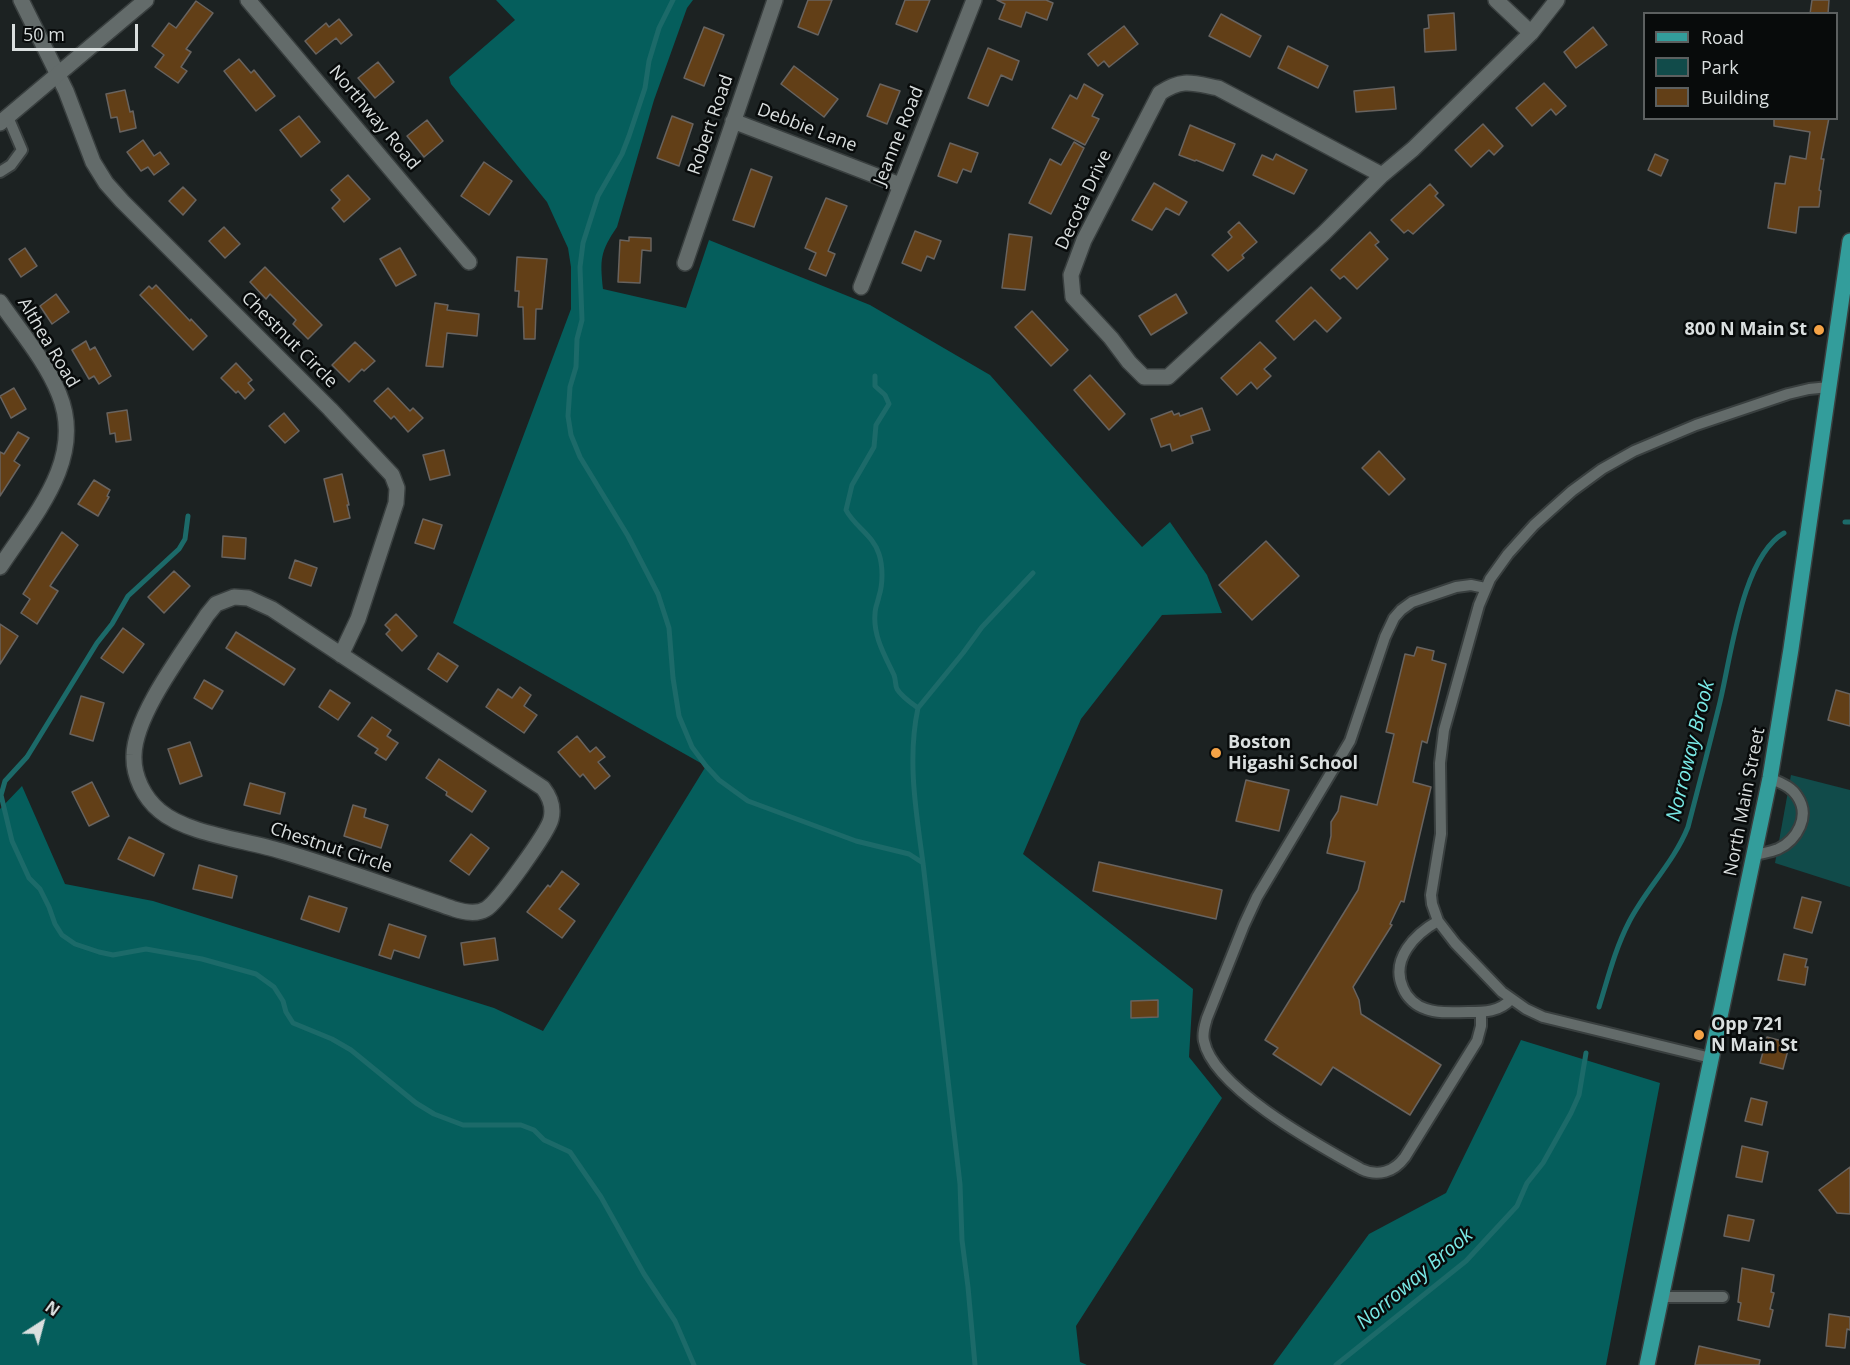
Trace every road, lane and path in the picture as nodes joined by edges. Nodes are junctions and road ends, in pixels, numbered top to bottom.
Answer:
1 (21, 0) edge
2 (146, 0) edge
3 (248, 0) edge
4 (774, 0) edge
5 (974, 0) edge
6 (1496, 0) edge
7 (1557, 0) edge
8 (1531, 33) junction
9 (58, 75) junction
10 (4, 120) edge
11 (733, 121) junction
12 (0, 172) edge
13 (1382, 175) junction
14 (900, 185) junction
15 (1850, 241) edge
16 (469, 262) dead end
17 (686, 263) dead end
18 (861, 287) dead end
19 (0, 302) edge
20 (1830, 387) junction
21 (0, 567) edge
22 (1485, 588) junction
23 (341, 655) junction
24 (1770, 778) junction
25 (1755, 855) junction
26 (1438, 921) junction
27 (1511, 999) junction
28 (1481, 1012) junction
29 (1711, 1058) junction
30 (1661, 1297) junction
31 (1723, 1297) dead end
32 (1647, 1365) edge

1 - 9 street, Chestnut Circle
2 - 9 street
3 - 16 street, Northway Road
4 - 11 street, Robert Road
5 - 14 street, Jeanne Road
6 - 8 street
7 - 8 street, Decota Drive
8 - 13 street, Decota Drive
9 - 10 street
9 - 23 street, Chestnut Circle
10 - 12 lane
11 - 14 street, Debbie Lane
11 - 17 street, Robert Road
13 - 13 street, Decota Drive
14 - 18 street, Jeanne Road
15 - 20 main road, North Main Street
19 - 21 street, Althea Road
20 - 22 lane
20 - 24 main road, North Main Street
22 - 26 lane
22 - 28 lane
23 - 23 street, Chestnut Circle
24 - 25 main road, North Main Street
24 - 25 lane
25 - 29 main road, North Main Street
26 - 27 lane
26 - 28 lane
27 - 28 lane
27 - 29 lane
29 - 30 main road, North Main Street
30 - 31 lane
30 - 32 main road, North Main Street

